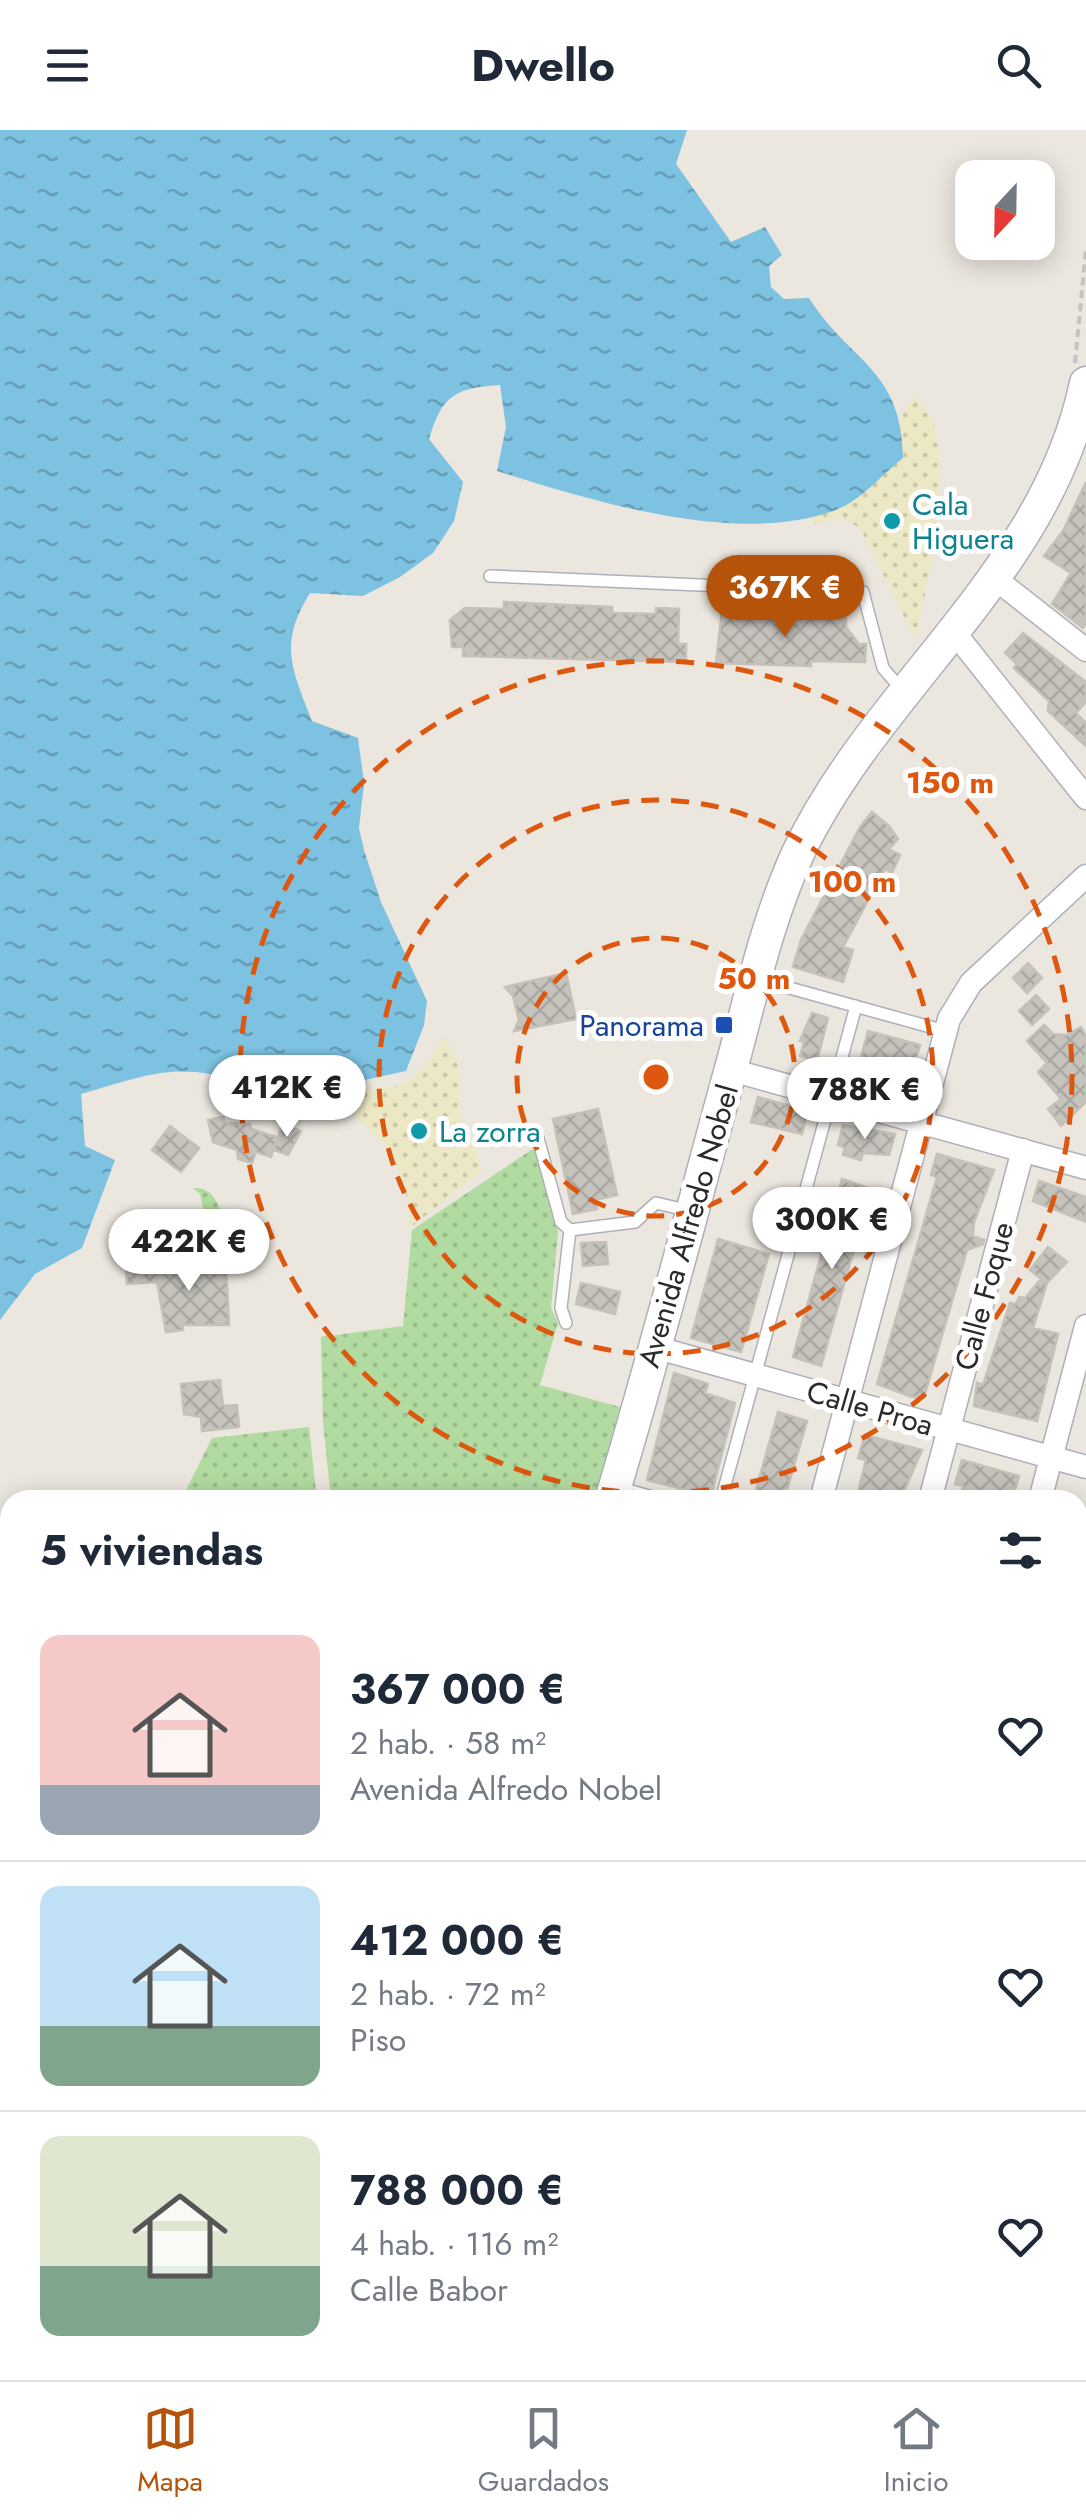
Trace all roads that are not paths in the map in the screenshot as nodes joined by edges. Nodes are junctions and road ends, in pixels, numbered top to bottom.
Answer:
1 (1086, 385) edge
2 (490, 576) dead end
3 (994, 577) junction
4 (954, 632) junction
5 (1086, 650) edge
6 (906, 694) junction
7 (1086, 798) edge
8 (1086, 876) edge
9 (756, 978) junction
10 (856, 1006) junction
11 (946, 1031) junction
12 (731, 1070) junction
13 (831, 1098) junction
14 (921, 1122) junction
15 (536, 1131) dead end
16 (1023, 1150) junction
17 (1086, 1168) edge
18 (692, 1212) junction
19 (570, 1230) junction
20 (566, 1323) dead end
21 (1086, 1326) edge
22 (654, 1346) junction
23 (755, 1376) junction
24 (847, 1401) junction
25 (948, 1430) junction
26 (1052, 1458) junction
27 (1086, 1466) edge
28 (615, 1490) edge
29 (724, 1490) edge
30 (823, 1490) edge
31 (933, 1490) edge
32 (1043, 1490) edge

1 - 3 main road, Avenida Alfredo Nobel
2 - 6 lane
3 - 4 main road, Avenida Alfredo Nobel
3 - 5 street
4 - 6 main road, Avenida Alfredo Nobel
4 - 7 street
6 - 9 main road, Avenida Alfredo Nobel
8 - 11 street
9 - 10 lane
9 - 12 main road, Avenida Alfredo Nobel
10 - 11 lane
10 - 13 lane
11 - 14 street
12 - 13 street
12 - 18 main road, Avenida Alfredo Nobel
13 - 14 street
13 - 23 lane
14 - 16 street
14 - 24 street
15 - 19 lane
16 - 17 street
16 - 25 street, Calle Foque
18 - 19 lane
18 - 22 main road, Avenida Alfredo Nobel
19 - 20 lane
21 - 26 street
22 - 23 street, Calle Proa
22 - 28 main road, Avenida Alfredo Nobel
23 - 24 street, Calle Proa
23 - 29 lane
24 - 25 street, Calle Proa
24 - 30 street
25 - 26 street, Calle Proa
25 - 31 street, Calle Foque
26 - 27 street, Calle Proa
26 - 32 street

